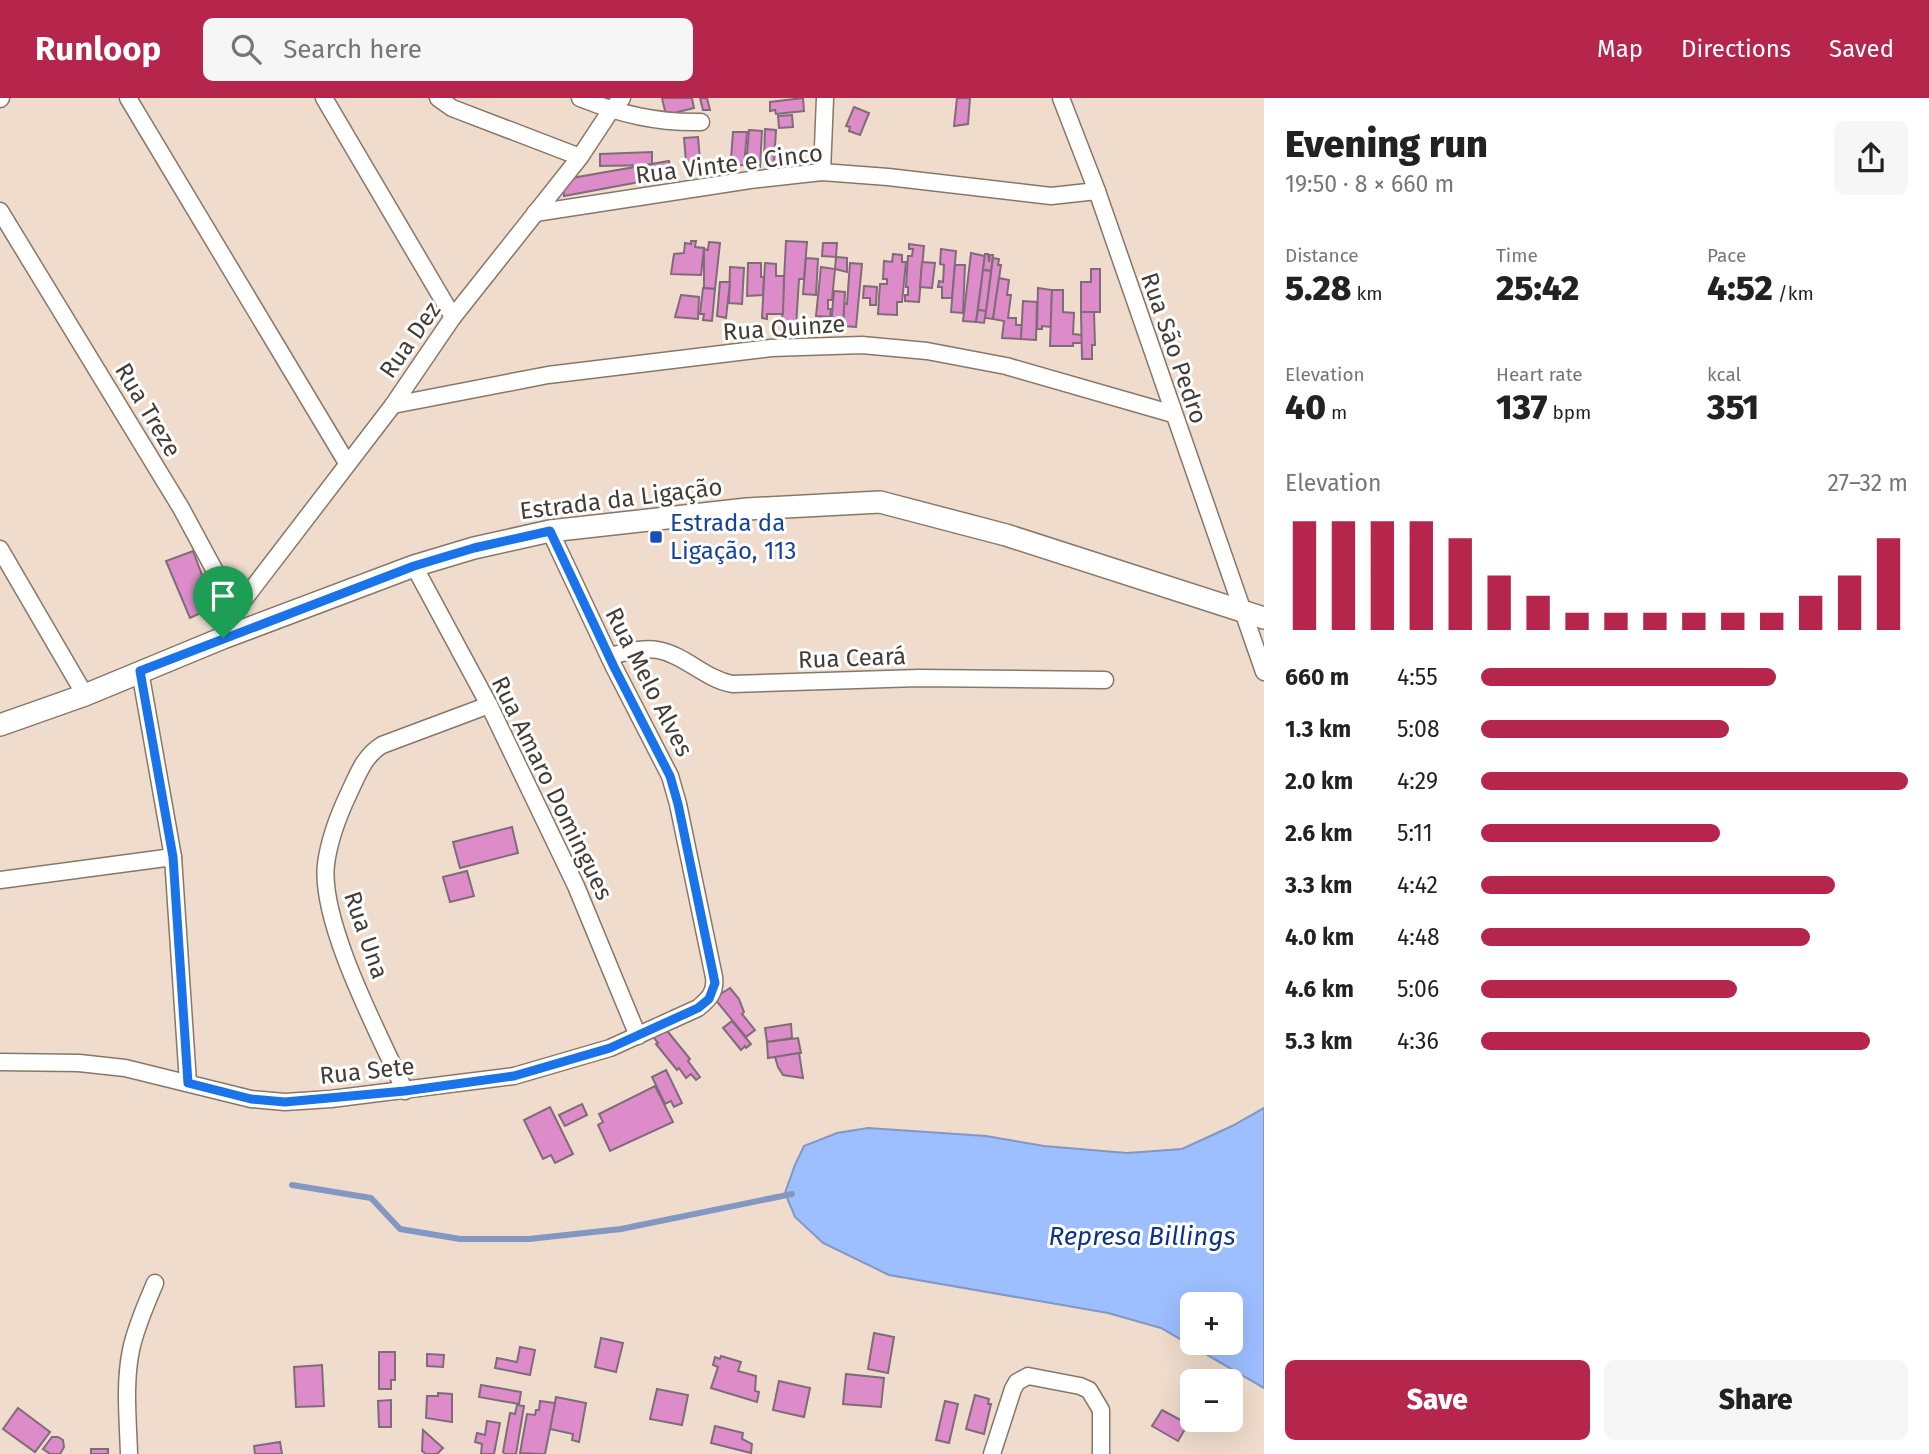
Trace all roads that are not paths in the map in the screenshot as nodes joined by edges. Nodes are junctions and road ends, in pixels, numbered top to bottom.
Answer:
1 (128, 98) edge
2 (324, 98) edge
3 (438, 98) edge
4 (579, 98) edge
5 (622, 98) edge
6 (825, 98) edge
7 (1061, 98) edge
8 (611, 110) junction
9 (701, 122) dead end
10 (580, 158) junction
11 (822, 172) junction
12 (1097, 191) junction
13 (0, 211) edge
14 (535, 214) junction
15 (453, 317) junction
16 (393, 405) junction
17 (1173, 414) junction
18 (347, 463) junction
19 (550, 531) junction
20 (0, 549) edge
21 (414, 566) junction
22 (236, 610) junction
23 (1254, 616) edge
24 (223, 638) junction
25 (609, 656) junction
26 (140, 671) junction
27 (1264, 672) edge
28 (1105, 680) dead end
29 (85, 695) junction
30 (489, 705) junction
31 (0, 725) edge
32 (173, 857) junction
33 (0, 880) edge
34 (715, 983) joint
35 (638, 1035) junction
36 (0, 1062) edge
37 (188, 1083) junction
38 (405, 1091) junction
39 (156, 1283) dead end
40 (129, 1454) edge
41 (992, 1454) edge
42 (1101, 1454) edge

1 - 18 street
2 - 15 street
3 - 10 street
4 - 8 street
5 - 8 street, Rua Dez
6 - 11 street
7 - 12 street, Rua São Pedro
8 - 9 street
8 - 10 street, Rua Dez
10 - 14 street, Rua Dez
11 - 12 street, Rua Vinte e Cinco
11 - 14 street, Rua Vinte e Cinco
12 - 17 street, Rua São Pedro
13 - 22 street, Rua Treze
14 - 15 street, Rua Dez
15 - 16 street, Rua Dez
16 - 17 street, Rua Quinze
16 - 18 street, Rua Dez
17 - 23 street, Rua São Pedro
18 - 22 street, Rua Dez
19 - 21 street, Estrada da Ligação
19 - 23 street, Estrada da Ligação
19 - 25 street, Rua Melo Alves
20 - 29 street
21 - 24 street, Estrada da Ligação
21 - 30 street, Rua Amaro Domingues
22 - 24 street
23 - 27 street, Rua São Pedro
24 - 26 street, Estrada da Ligação
25 - 28 street, Rua Ceará
25 - 34 street, Rua Melo Alves
26 - 29 street, Estrada da Ligação
26 - 32 street
29 - 31 street, Estrada da Ligação
30 - 35 street, Rua Amaro Domingues
30 - 38 street, Rua Una
32 - 33 street
32 - 37 street
34 - 35 street, Rua Sete
35 - 38 street, Rua Sete
36 - 37 street, Rua Sete
37 - 38 street, Rua Sete
39 - 40 street
41 - 42 street

